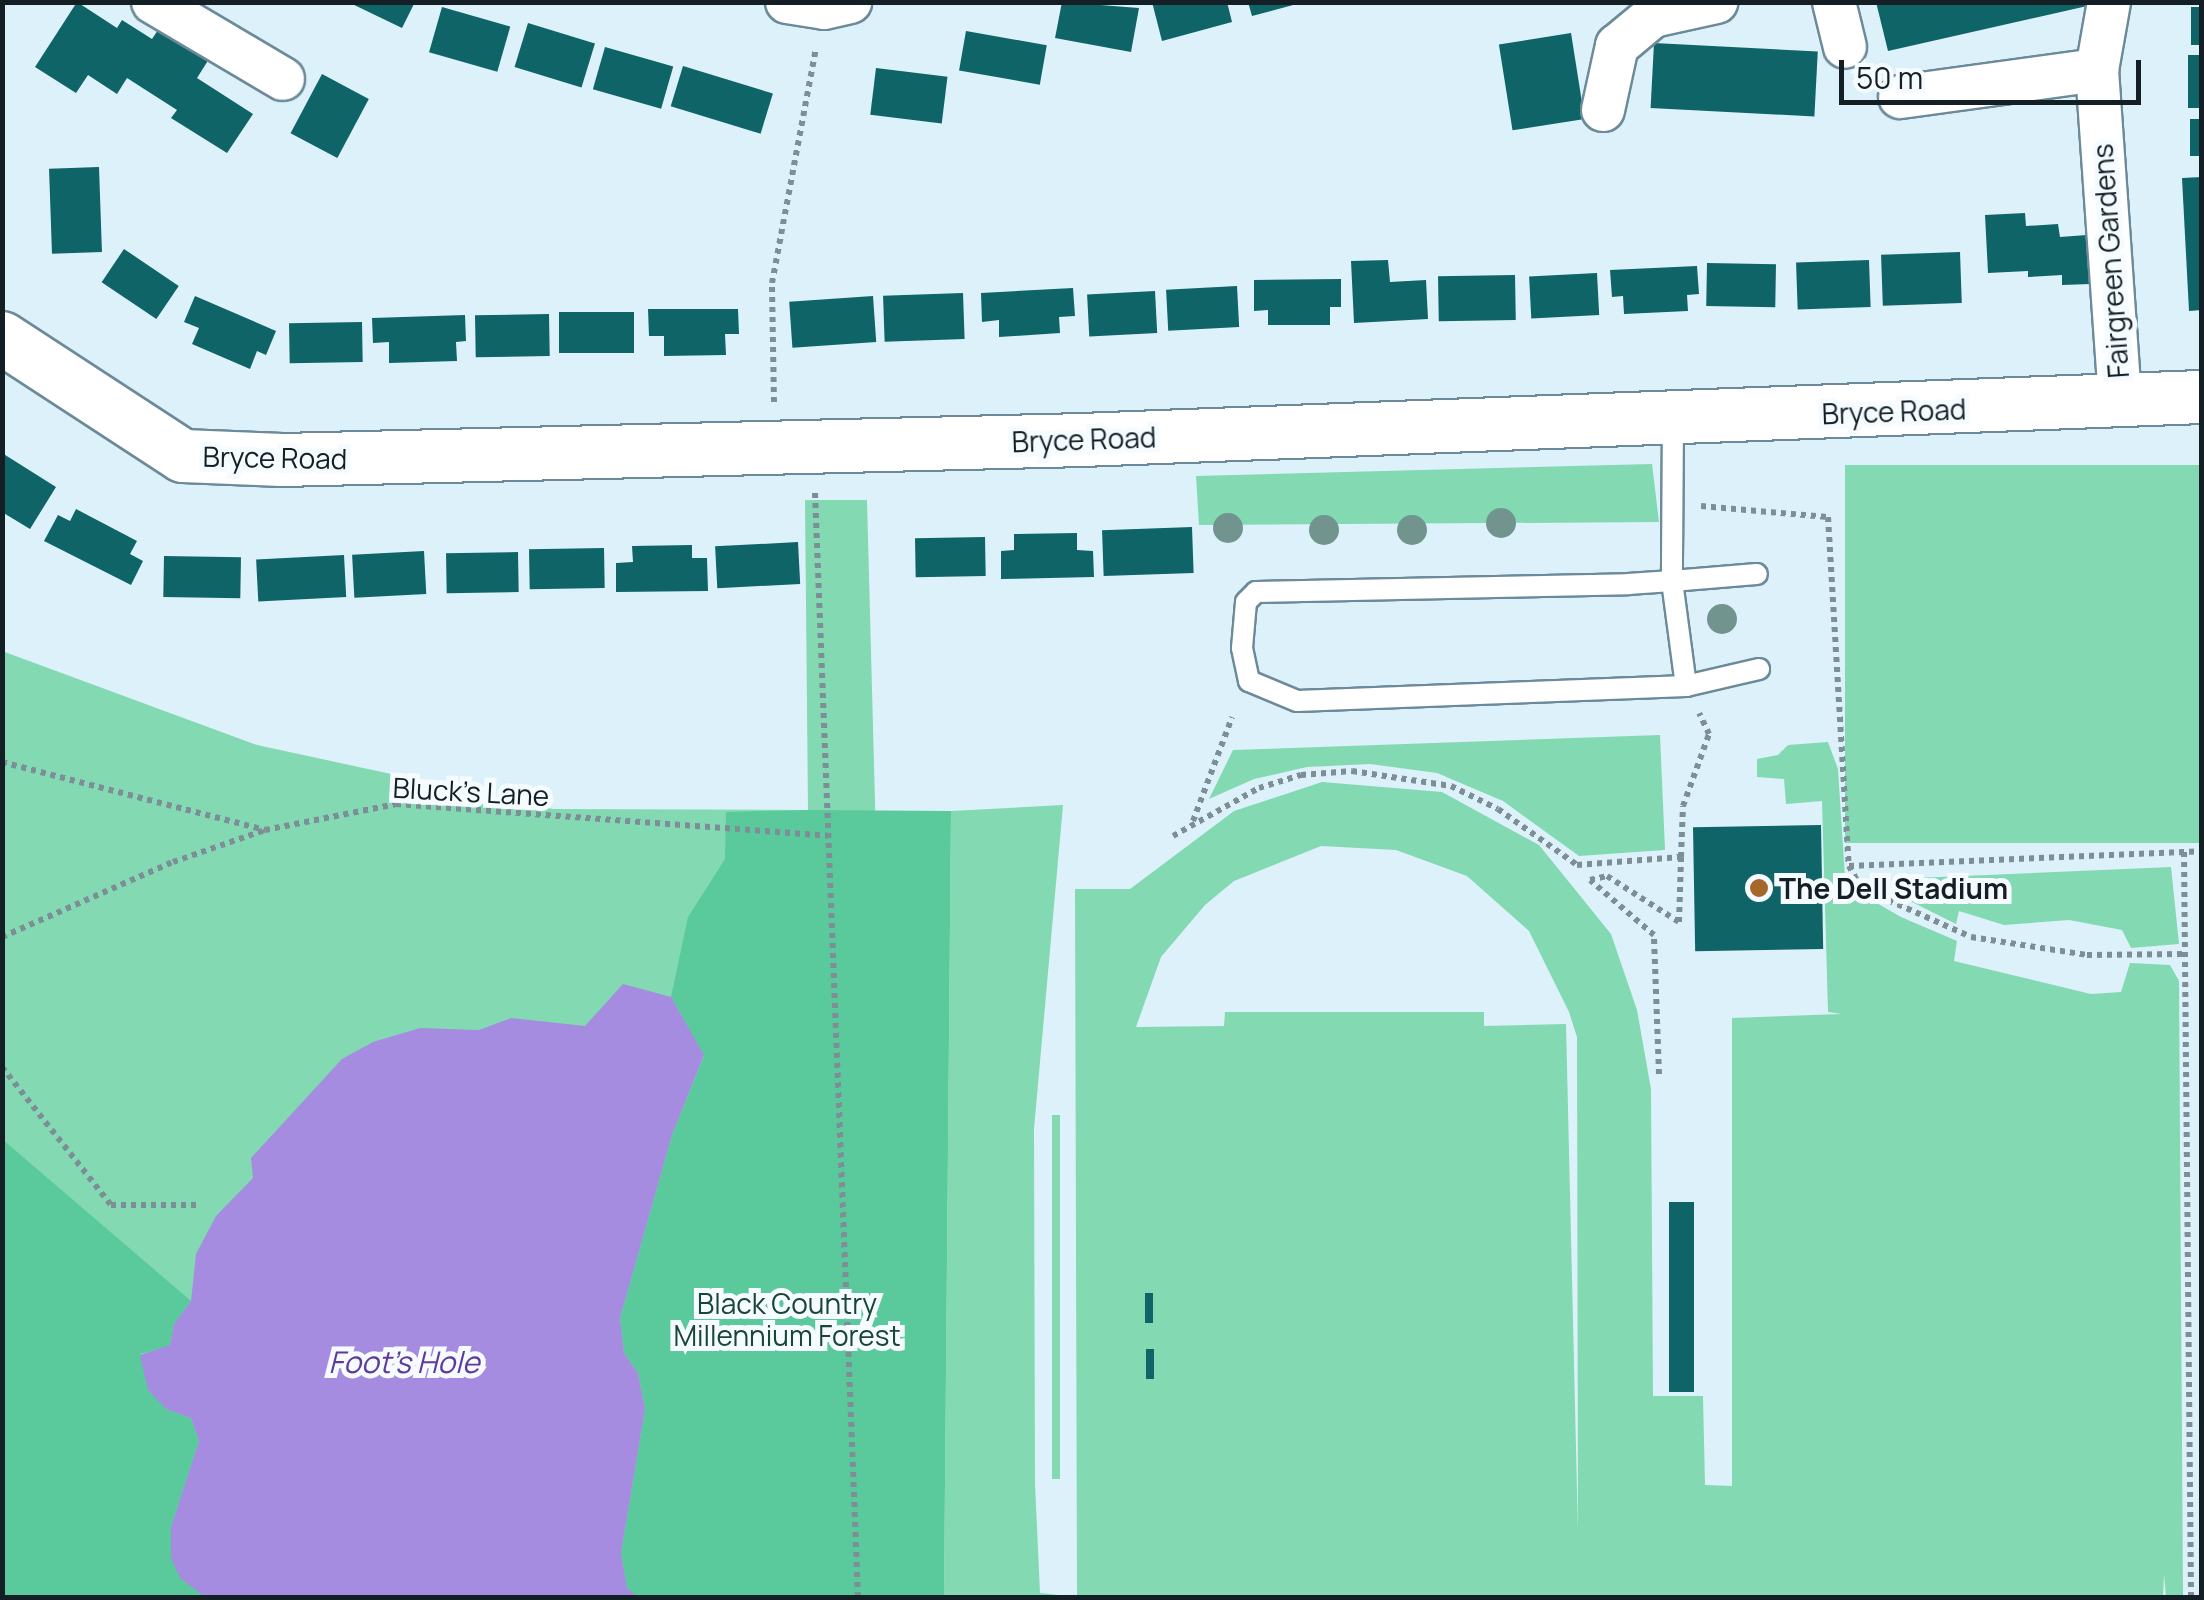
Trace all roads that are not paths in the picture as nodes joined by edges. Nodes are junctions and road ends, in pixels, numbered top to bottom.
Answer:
1 (152, 2) edge
2 (1716, 2) edge
3 (1834, 2) edge
4 (2109, 2) edge
5 (1845, 48) dead end
6 (2097, 70) junction
7 (283, 78) dead end
8 (1900, 97) dead end
9 (1603, 110) dead end
10 (2, 338) edge
11 (2202, 397) edge
12 (2120, 400) junction
13 (1673, 420) junction
14 (1758, 574) dead end
15 (1672, 582) junction
16 (1760, 669) dead end
17 (1686, 686) junction

1 - 7 street
2 - 9 street
3 - 5 street
4 - 6 street, Fairgreen Gardens
6 - 8 street
6 - 12 street, Fairgreen Gardens
10 - 13 street, Bryce Road
11 - 12 street, Bryce Road
12 - 13 street, Bryce Road
13 - 15 lane
14 - 15 lane
15 - 17 lane
15 - 17 lane
16 - 17 lane

